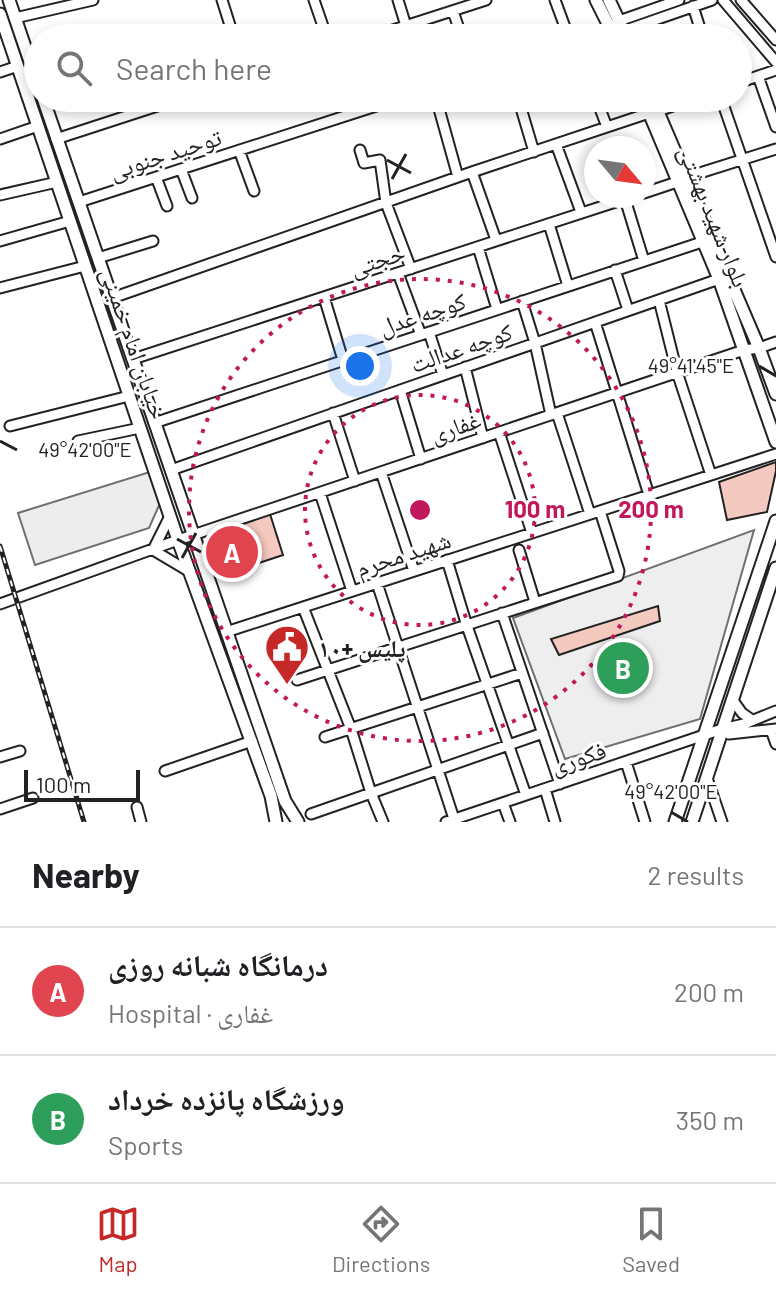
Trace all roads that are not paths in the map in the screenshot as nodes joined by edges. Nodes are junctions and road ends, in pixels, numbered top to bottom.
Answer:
1 (9, 0) edge
2 (93, 0) edge
3 (222, 0) edge
4 (314, 0) edge
5 (398, 0) edge
6 (483, 0) edge
7 (555, 0) edge
8 (596, 0) edge
9 (609, 0) edge
10 (679, 0) edge
11 (712, 0) edge
12 (723, 0) edge
13 (741, 0) edge
14 (693, 6) junction
15 (453, 11) junction
16 (0, 14) edge
17 (15, 18) junction
18 (230, 24) edge
19 (322, 24) edge
20 (405, 24) edge
21 (412, 24) edge
22 (457, 24) edge
23 (564, 24) edge
24 (614, 24) edge
25 (617, 24) edge
26 (633, 24) edge
27 (640, 24) edge
28 (699, 24) edge
29 (744, 24) edge
30 (752, 34) edge
31 (776, 40) edge
32 (24, 44) edge
33 (776, 62) edge
34 (18, 66) junction
35 (776, 70) edge
36 (0, 72) edge
37 (758, 76) junction
38 (752, 78) edge
39 (24, 84) edge
40 (33, 112) edge
41 (47, 112) edge
42 (139, 112) edge
43 (350, 112) edge
44 (440, 112) edge
45 (522, 112) edge
46 (601, 112) edge
47 (654, 112) joint
48 (726, 112) edge
49 (38, 126) junction
50 (607, 127) junction
51 (776, 127) edge
52 (0, 139) edge
53 (56, 139) junction
54 (556, 144) junction
55 (776, 149) edge
56 (239, 150) junction
57 (360, 150) dead end
58 (534, 152) junction
59 (742, 160) junction
60 (181, 169) junction
61 (472, 172) junction
62 (156, 177) junction
63 (458, 177) junction
64 (682, 180) junction
65 (57, 182) junction
66 (656, 189) edge
67 (254, 191) dead end
68 (0, 195) edge
69 (192, 198) dead end
70 (79, 202) junction
71 (386, 203) junction
72 (167, 206) dead end
73 (594, 208) edge
74 (632, 208) edge
75 (581, 212) junction
76 (70, 221) junction
77 (549, 224) junction
78 (496, 240) junction
79 (0, 241) edge
80 (153, 241) dead end
81 (702, 242) junction
82 (478, 247) junction
83 (776, 257) edge
84 (98, 258) junction
85 (644, 261) junction
86 (85, 266) junction
87 (411, 269) junction
88 (615, 270) junction
89 (398, 273) junction
90 (719, 279) junction
91 (568, 286) junction
92 (0, 288) edge
93 (324, 297) junction
94 (112, 298) junction
95 (659, 300) junction
96 (522, 301) junction
97 (497, 309) junction
98 (628, 310) junction
99 (595, 322) junction
100 (425, 333) junction
101 (776, 342) edge
102 (535, 343) junction
103 (759, 348) junction
104 (744, 350) junction
105 (133, 359) junction
106 (343, 360) junction
107 (465, 367) junction
108 (677, 372) junction
109 (443, 375) junction
110 (400, 390) junction
111 (616, 393) junction
112 (776, 394) edge
113 (129, 396) junction
114 (333, 413) junction
115 (554, 414) junction
116 (154, 423) junction
117 (10, 426) dead end
118 (140, 428) junction
119 (499, 432) junction
120 (483, 438) junction
121 (78, 441) dead end
122 (776, 442) edge
123 (776, 454) edge
124 (421, 459) junction
125 (171, 470) junction
126 (381, 472) junction
127 (711, 475) junction
128 (355, 481) junction
129 (320, 493) junction
130 (649, 495) junction
131 (595, 512) junction
132 (170, 516) junction
133 (776, 521) edge
134 (222, 526) junction
135 (532, 533) junction
136 (194, 535) junction
137 (178, 540) junction
138 (153, 550) junction
139 (519, 550) dead end
140 (447, 560) junction
141 (204, 565) junction
142 (776, 568) edge
143 (414, 571) junction
144 (190, 572) junction
145 (377, 583) junction
146 (352, 591) junction
147 (535, 602) junction
148 (0, 604) edge
149 (303, 607) junction
150 (502, 613) junction
151 (467, 626) junction
152 (226, 632) junction
153 (398, 647) junction
154 (327, 670) junction
155 (522, 673) junction
156 (297, 680) dead end
157 (487, 684) junction
158 (732, 699) junction
159 (418, 707) junction
160 (776, 711) edge
161 (752, 720) junction
162 (351, 729) junction
163 (722, 729) junction
164 (773, 729) edge
165 (543, 733) junction
166 (703, 736) junction
167 (325, 737) dead end
168 (252, 741) junction
169 (776, 744) edge
170 (508, 745) junction
171 (20, 751) dead end
172 (0, 757) edge
173 (626, 762) junction
174 (438, 769) junction
175 (165, 771) dead end
176 (707, 778) junction
177 (560, 784) junction
178 (545, 789) junction
179 (371, 793) junction
180 (526, 795) junction
181 (33, 798) dead end
182 (503, 803) junction
183 (137, 807) dead end
184 (0, 809) edge
185 (311, 814) dead end
186 (452, 821) edge
187 (141, 822) edge
188 (276, 822) edge
189 (298, 822) edge
190 (383, 822) edge
191 (510, 822) edge
192 (555, 822) edge
193 (645, 822) edge
194 (675, 822) edge
195 (692, 822) edge
196 (722, 822) edge

1 - 17 main road
2 - 17 street
3 - 18 street
4 - 19 street
5 - 20 street
6 - 15 street
7 - 23 street
8 - 24 main road
9 - 25 main road
10 - 26 street
11 - 14 street
12 - 29 street
13 - 31 street
14 - 27 street
14 - 28 street
15 - 21 street
15 - 22 street
16 - 34 main road, خیابان امام خمینی
17 - 32 main road
30 - 33 street
34 - 36 street
34 - 39 main road, خیابان امام خمینی
35 - 37 street
37 - 38 street
37 - 51 street
40 - 49 main road, خیابان امام خمینی
41 - 53 main road, خیابان امام خمینی
42 - 53 street
43 - 56 street, توحید جنوبی
44 - 63 street
45 - 58 street
46 - 50 street
47 - 50 street
47 - 64 main road, بلوار شهید بهشتی
48 - 59 street
49 - 52 street
49 - 65 main road, خیابان امام خمینی
50 - 54 street
53 - 70 main road, خیابان امام خمینی
54 - 58 street
54 - 75 street
55 - 59 street
56 - 60 street, توحید جنوبی
56 - 67 street
57 - 71 street
58 - 61 street
59 - 64 street
59 - 83 street
60 - 62 street, توحید جنوبی
60 - 69 street
61 - 63 street
61 - 78 street
62 - 70 street, توحید جنوبی
62 - 72 street
63 - 71 street
64 - 66 street
64 - 81 main road, بلوار شهید بهشتی
64 - 103 main road, بلوار شهید بهشتی
65 - 68 street
65 - 76 main road, خیابان امام خمینی
70 - 84 main road, خیابان امام خمینی
71 - 87 street
71 - 94 street
73 - 75 street, حجتی
74 - 85 street
75 - 77 street, حجتی
76 - 79 street
76 - 86 main road, خیابان امام خمینی
77 - 78 street, حجتی
77 - 91 street
78 - 82 street, حجتی
80 - 84 street
81 - 85 street, کوچه عدل
81 - 90 main road, بلوار شهید بهشتی
82 - 87 street, حجتی
82 - 97 street
84 - 94 main road, خیابان امام خمینی
85 - 88 street, کوچه عدل
86 - 92 street
86 - 113 main road, خیابان امام خمینی
87 - 89 street, حجتی
88 - 91 street, کوچه عدل
88 - 98 street
89 - 93 street, حجتی
89 - 100 street
90 - 95 street, کوچه عدالت
90 - 104 main road, بلوار شهید بهشتی
91 - 96 street, کوچه عدل
93 - 105 street, حجتی
93 - 106 street
94 - 105 main road, خیابان امام خمینی
95 - 98 street, کوچه عدالت
95 - 108 street
96 - 97 street, کوچه عدل
96 - 102 street
97 - 100 street, کوچه عدل
98 - 99 street, کوچه عدالت
99 - 102 street, کوچه عدالت
99 - 111 street
100 - 106 street, کوچه عدل
100 - 109 street
101 - 103 street
102 - 107 street, کوچه عدالت
102 - 115 street
103 - 104 street, غفاری
103 - 112 main road, بلوار شهید بهشتی
104 - 108 street, غفاری
104 - 122 main road, بلوار شهید بهشتی
105 - 116 main road, خیابان امام خمینی
106 - 116 street, کوچه عدل
107 - 109 street, کوچه عدالت
107 - 120 street
108 - 111 street, غفاری
108 - 127 street
109 - 110 street, کوچه عدالت
110 - 114 street, کوچه عدالت
110 - 124 street
111 - 115 street, غفاری
111 - 130 street
113 - 117 street
113 - 118 main road, خیابان امام خمینی
114 - 125 street, کوچه عدالت
114 - 128 street
115 - 119 street, غفاری
115 - 131 street
116 - 125 main road, خیابان امام خمینی
118 - 121 street
118 - 132 main road, خیابان امام خمینی
119 - 120 street, غفاری
119 - 135 street
120 - 124 street, غفاری
123 - 127 street, شهید محرم
124 - 126 street, غفاری
125 - 136 main road, خیابان امام خمینی
126 - 128 street, غفاری
126 - 143 street
127 - 130 street, شهید محرم
128 - 129 street, غفاری
129 - 134 street, غفاری
129 - 146 street
130 - 131 street, شهید محرم
131 - 135 street, شهید محرم
131 - 147 street
132 - 137 main road, خیابان امام خمینی
132 - 138 street
133 - 166 main road
134 - 136 street, غفاری
134 - 141 street
135 - 140 street, شهید محرم
136 - 137 street, غفاری
136 - 141 main road, خیابان امام خمینی
137 - 138 street, غفاری
137 - 144 main road, خیابان امام خمینی
138 - 144 street
138 - 148 street, غفاری
139 - 147 street
140 - 143 street, شهید محرم
140 - 151 street
141 - 152 main road, خیابان امام خمینی
142 - 158 main road
143 - 145 street, شهید محرم
144 - 168 main road, خیابان امام خمینی
145 - 146 street, شهید محرم
145 - 153 street
146 - 149 street, شهید محرم
147 - 150 street
149 - 152 street, شهید محرم
149 - 154 street
150 - 151 street
150 - 155 street
151 - 153 street
151 - 157 street
152 - 189 main road, خیابان امام خمینی
153 - 154 street
153 - 159 street
154 - 156 street
154 - 162 street
155 - 157 street
155 - 165 street
157 - 159 street
157 - 170 street
158 - 161 street
158 - 163 main road
159 - 162 street
159 - 174 street
160 - 161 street, فکوری
161 - 163 street, فکوری
162 - 167 street
162 - 179 street
163 - 164 street, فکوری
163 - 166 street, فکوری
163 - 176 main road
164 - 169 street
165 - 170 street
165 - 177 street
166 - 173 street, فکوری
166 - 194 main road
168 - 175 street
168 - 188 main road, خیابان امام خمینی
170 - 174 street
170 - 180 street
171 - 172 street
173 - 177 street, فکوری
173 - 193 street
174 - 179 street
174 - 186 street
176 - 195 main road
176 - 196 street
177 - 178 street, فکوری
178 - 180 street, فکوری
178 - 192 street
179 - 185 street
179 - 190 street
180 - 182 street, فکوری
181 - 184 street
182 - 186 street, فکوری
182 - 191 street
183 - 187 street

